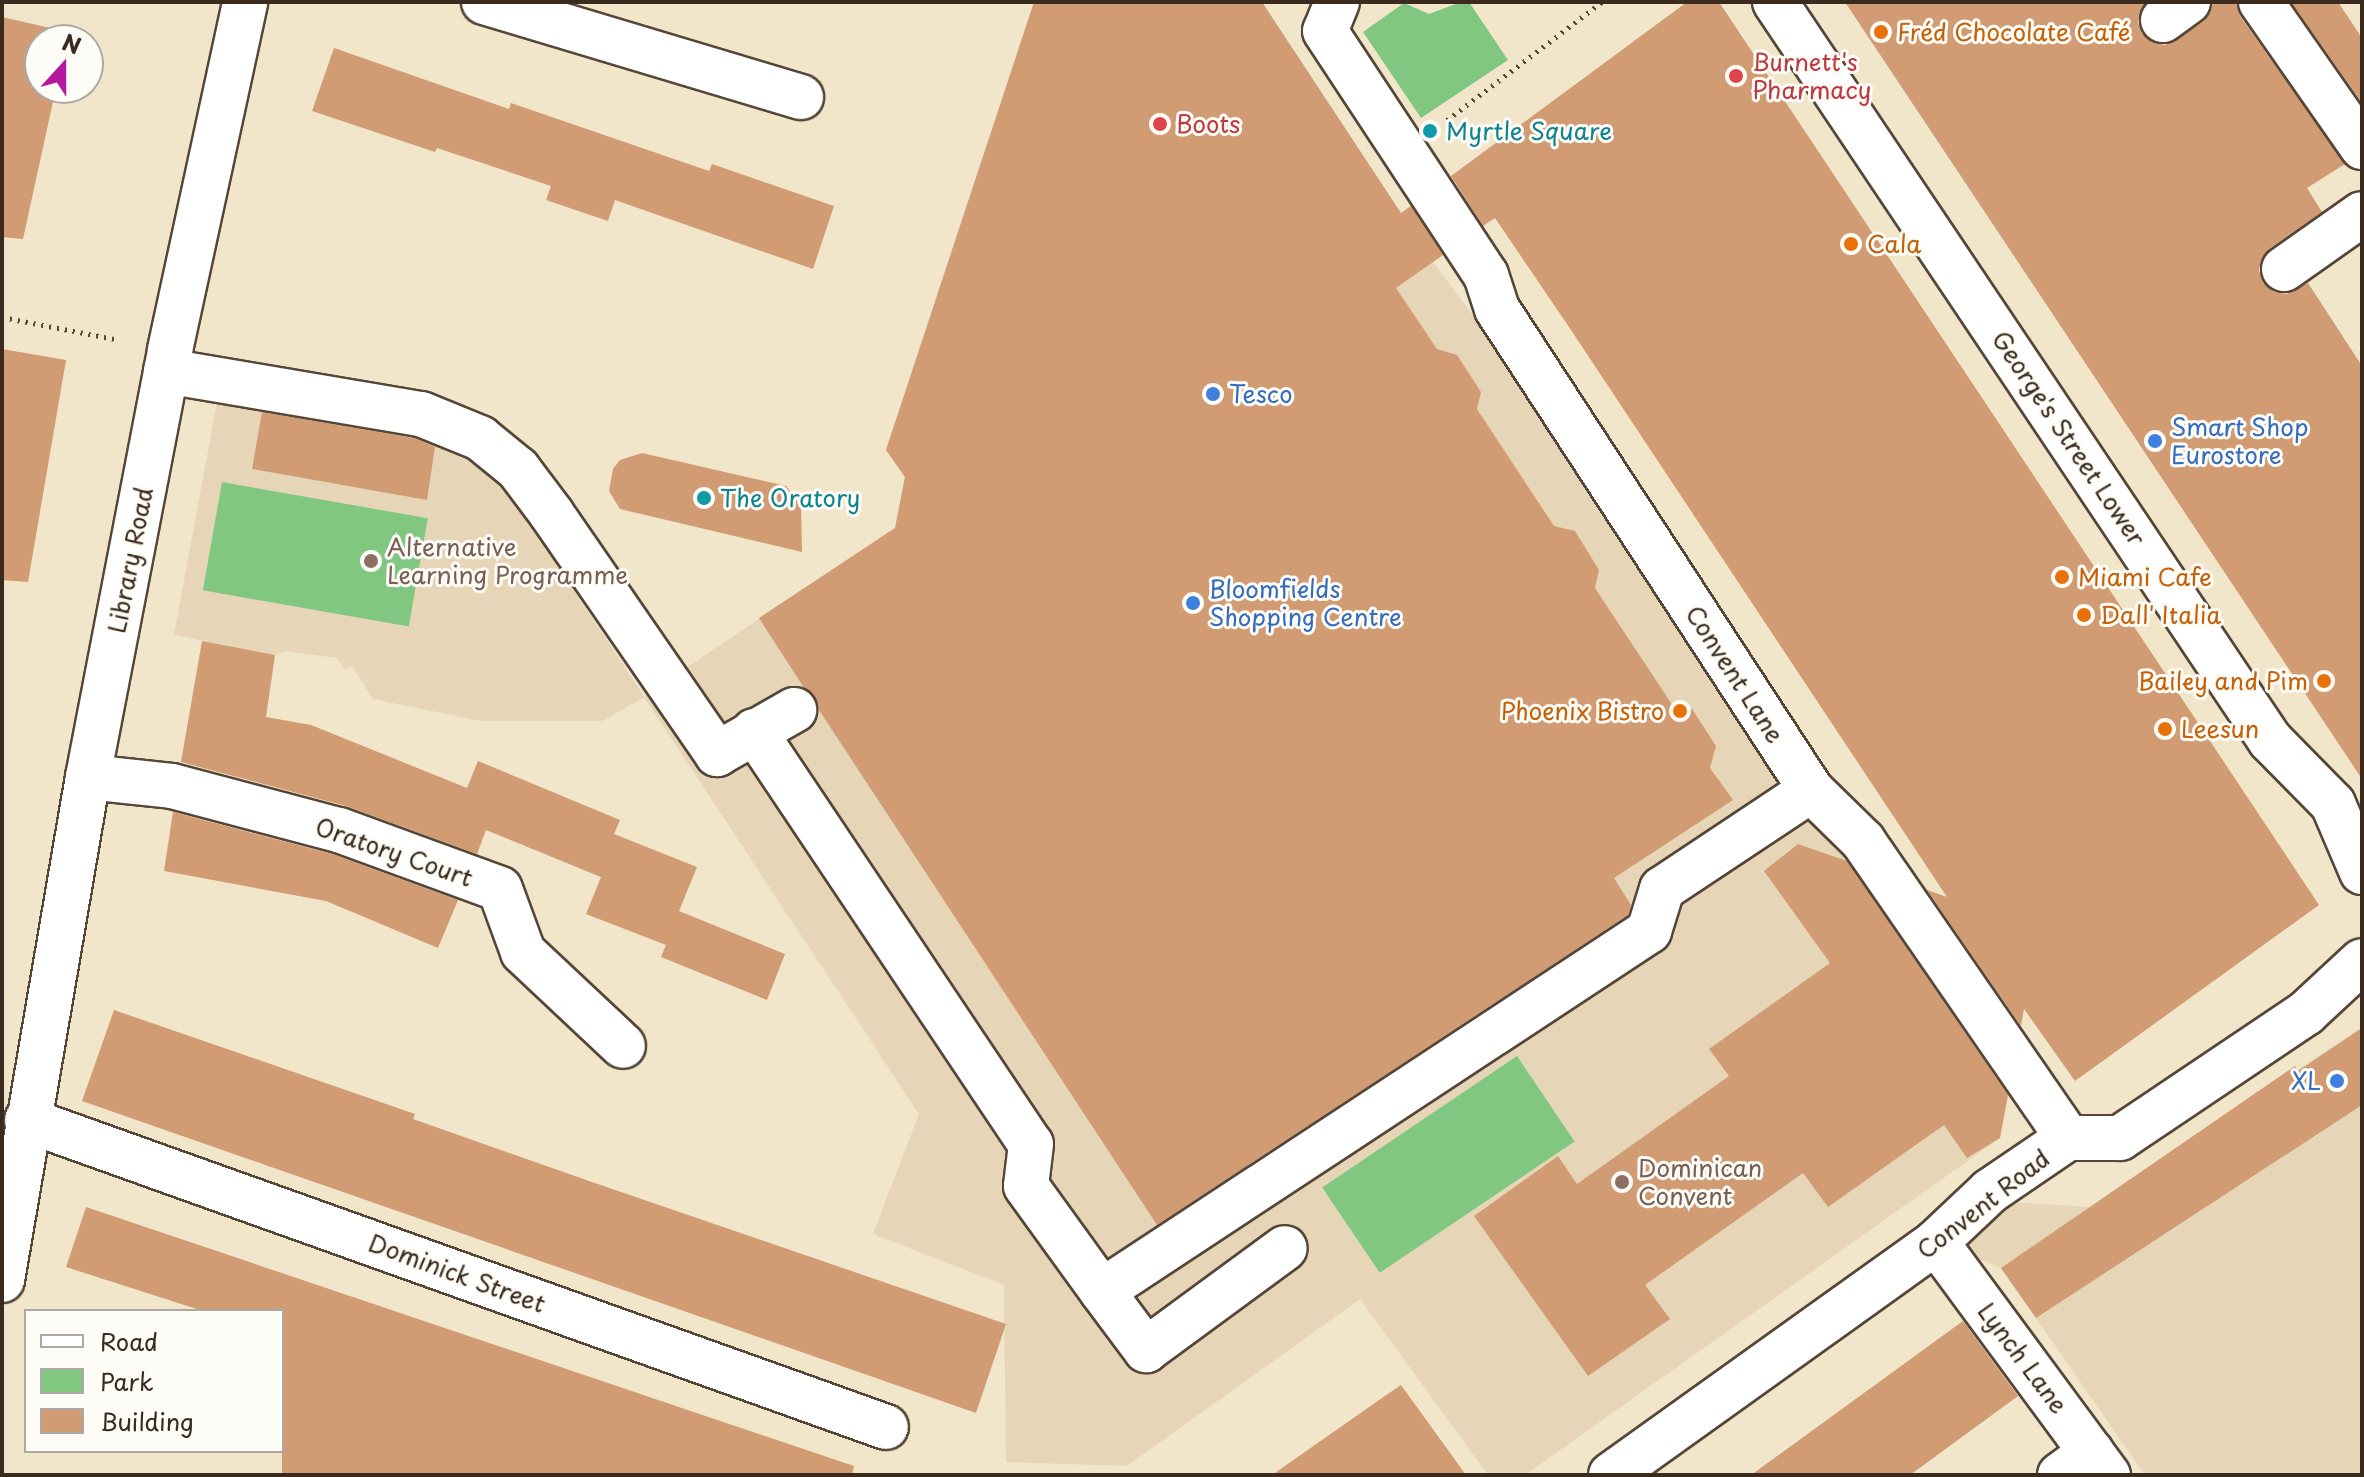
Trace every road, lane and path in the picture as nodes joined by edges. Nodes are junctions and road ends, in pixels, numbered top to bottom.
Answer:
1 (245, 2) edge
2 (484, 2) edge
3 (1337, 2) edge
4 (1602, 2) edge
5 (1775, 2) edge
6 (2261, 2) edge
7 (801, 97) dead end
8 (2362, 147) edge
9 (1404, 151) junction
10 (2362, 214) edge
11 (2284, 269) dead end
12 (2, 317) edge
13 (168, 361) junction
14 (794, 710) dead end
15 (754, 731) junction
16 (88, 777) junction
17 (1811, 790) junction
18 (2347, 794) edge
19 (2362, 872) edge
20 (2362, 961) edge
21 (623, 1046) dead end
22 (27, 1120) junction
23 (2068, 1138) junction
24 (12, 1160) edge
25 (1936, 1242) junction
26 (1285, 1248) dead end
27 (2, 1280) edge
28 (1102, 1291) junction
29 (886, 1427) dead end
30 (2087, 1467) edge
31 (1611, 1475) edge

1 - 13 street, Library Road
2 - 7 street
3 - 9 street
4 - 9 path
5 - 18 street, George's Street Lower
6 - 8 street
9 - 17 street, Convent Lane
10 - 11 street
12 - 13 path
13 - 15 street
13 - 16 street, Library Road
14 - 15 street
15 - 28 street
16 - 21 street, Oratory Court
16 - 22 street, Library Road
17 - 23 street, Convent Lane
17 - 28 street
18 - 19 street, George's Street Lower
20 - 23 street, Convent Road
22 - 24 street, Library Road
22 - 29 street, Dominick Street
23 - 25 street, Convent Road
24 - 27 street, Library Road
25 - 30 street, Lynch Lane
25 - 31 street, Convent Road
26 - 28 street

